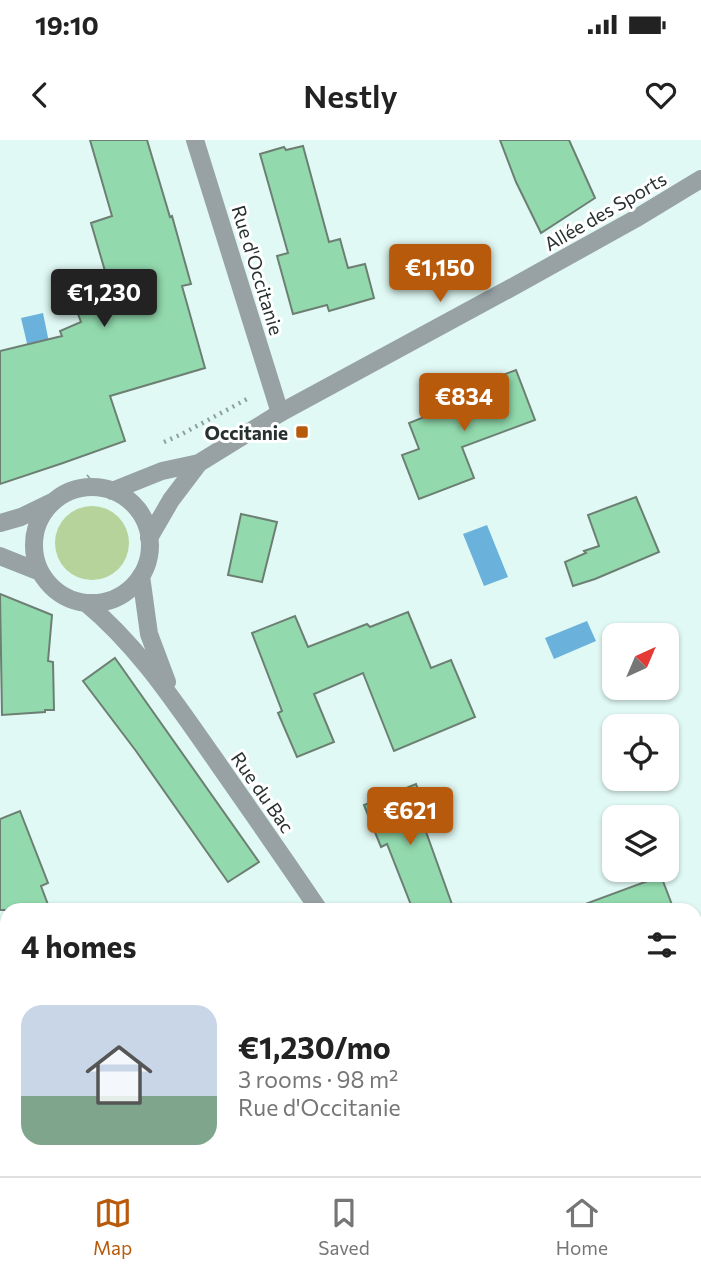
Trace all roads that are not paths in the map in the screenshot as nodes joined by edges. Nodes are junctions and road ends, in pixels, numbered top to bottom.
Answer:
1 (195, 140) edge
2 (701, 179) edge
3 (280, 413) junction
4 (199, 463) junction
5 (112, 491) junction
6 (55, 501) junction
7 (0, 523) edge
8 (149, 538) junction
9 (0, 556) edge
10 (40, 572) junction
11 (141, 576) junction
12 (86, 603) junction
13 (173, 698) junction
14 (314, 903) edge

1 - 3 street, Rue d'Occitanie
2 - 3 street, Allée des Sports
3 - 4 street, Allée des Sports
4 - 5 street, Allée des Sports
4 - 8 street, Allée des Sports
5 - 6 street
5 - 8 street
6 - 7 street
6 - 10 street
8 - 11 street
9 - 10 street
10 - 12 street
11 - 12 street
11 - 13 street, Rue du Bac
12 - 13 street, Rue du Bac
13 - 14 street, Rue du Bac

